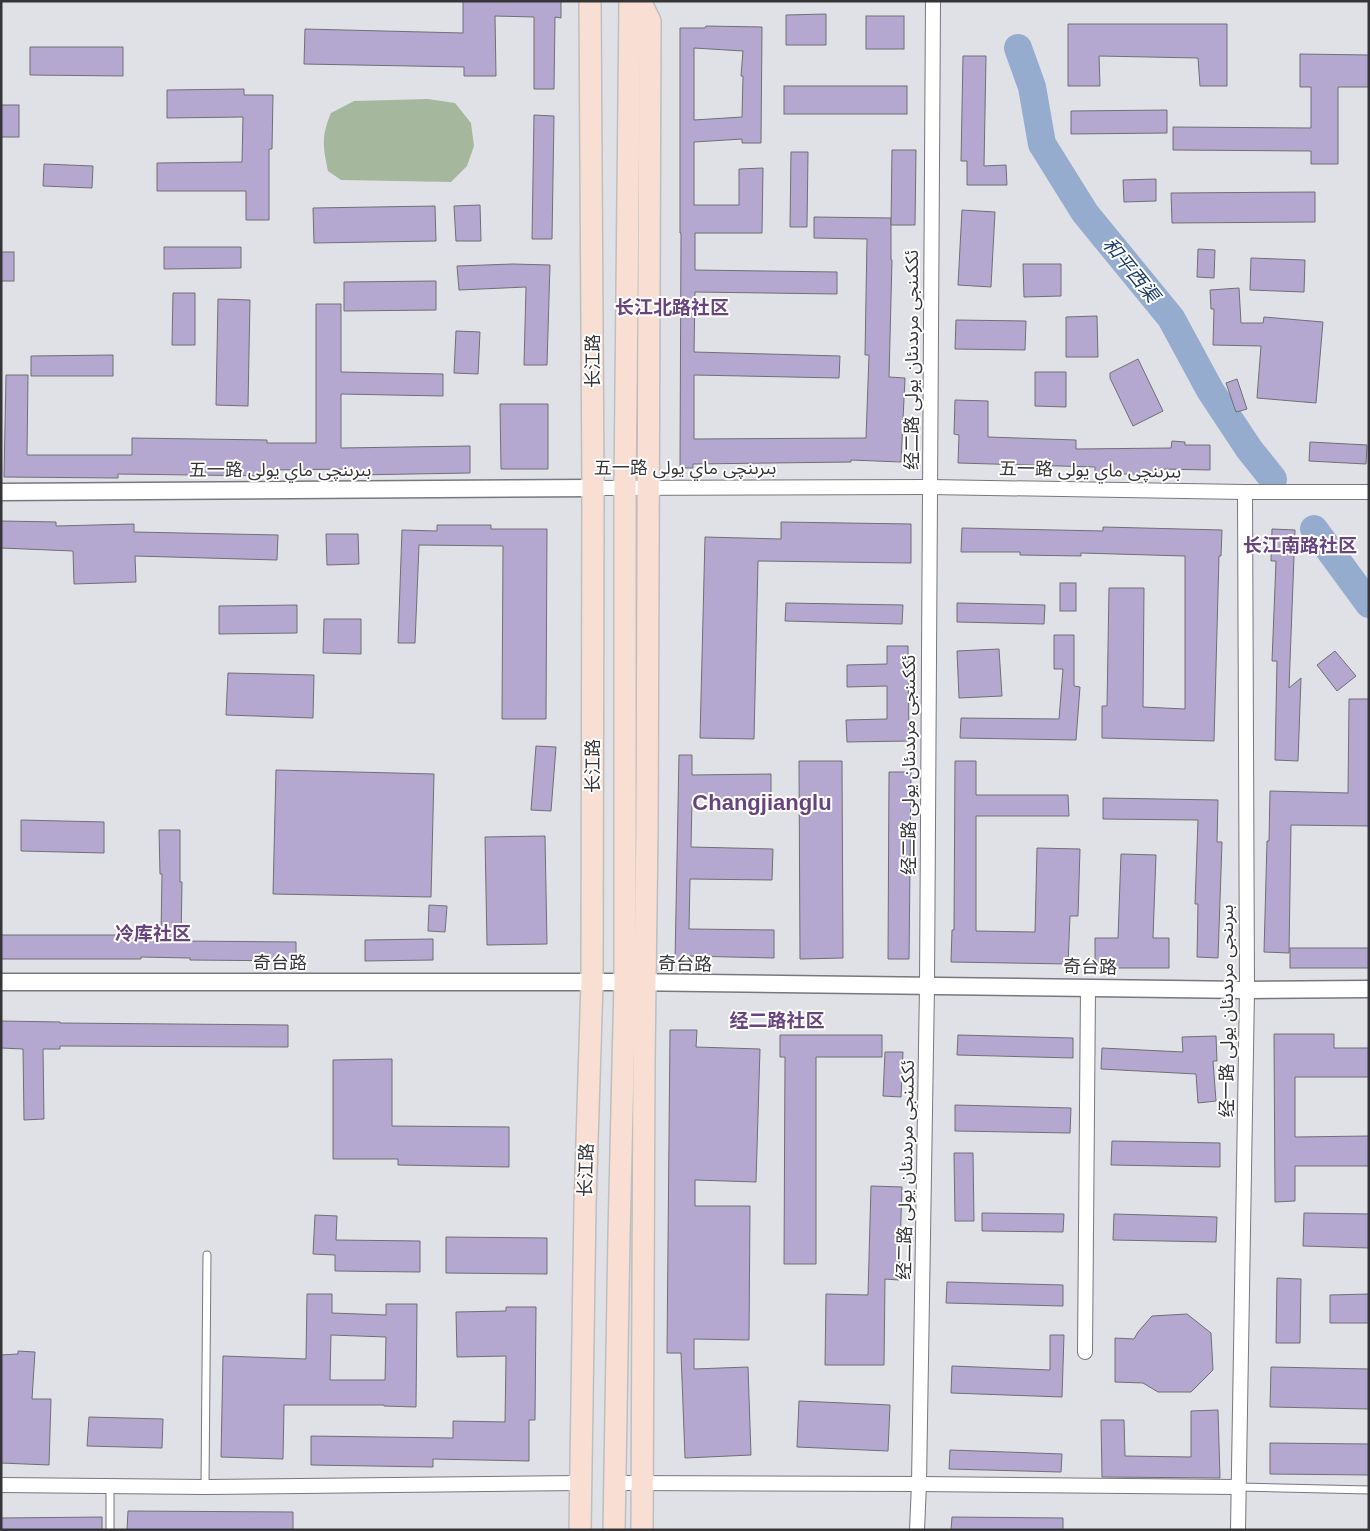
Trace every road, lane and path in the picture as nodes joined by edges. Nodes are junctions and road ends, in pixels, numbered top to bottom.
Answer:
1 (590, 1) edge
2 (630, 1) edge
3 (640, 1) edge
4 (934, 1) edge
5 (625, 487) junction
6 (648, 487) junction
7 (930, 487) junction
8 (593, 488) junction
9 (1, 492) edge
10 (1245, 492) junction
11 (1369, 492) edge
12 (1, 982) edge
13 (592, 983) junction
14 (635, 983) junction
15 (927, 986) junction
16 (1088, 987) junction
17 (1369, 989) edge
18 (1246, 990) junction
19 (207, 1255) dead end
20 (1085, 1352) dead end
21 (642, 1482) junction
22 (580, 1483) junction
23 (614, 1483) junction
24 (919, 1484) junction
25 (1, 1485) edge
26 (110, 1487) junction
27 (205, 1487) junction
28 (1238, 1488) junction
29 (1369, 1490) edge
30 (110, 1530) edge
31 (580, 1530) edge
32 (614, 1530) edge
33 (642, 1530) edge
34 (917, 1530) edge
35 (1238, 1530) edge

1 - 8 main road, 长江路
2 - 5 main road, 长江路
3 - 6 main road
4 - 7 street, 经二路 ئككىنجى مرىدىئان يولى
5 - 6 street, 五一路 بىرىنچى ماي يولى
5 - 8 street, 五一路 بىرىنچى ماي يولى
5 - 14 main road, 长江路
6 - 7 street, 五一路 بىرىنچى ماي يولى
6 - 14 main road
7 - 10 street, 五一路 بىرىنچى ماي يولى
7 - 15 street, 经二路 ئككىنجى مرىدىئان يولى
8 - 9 street, 五一路 بىرىنچى ماي يولى
8 - 13 main road, 长江路
10 - 11 street, 五一路 بىرىنچى ماي يولى
10 - 18 street, 经一路 بىرىنجى مرىدىئان يولى
12 - 13 street, 奇台路
13 - 14 street, 奇台路
13 - 22 main road, 长江路
14 - 15 street, 奇台路
14 - 21 main road
14 - 23 main road, 长江路
15 - 16 street, 奇台路
15 - 24 street, 经二路 ئككىنجى مرىدىئان يولى
16 - 18 street, 奇台路
16 - 20 street
17 - 18 street, 奇台路
18 - 28 street, 经一路 بىرىنجى مرىدىئان يولى
19 - 27 lane
21 - 23 street
21 - 24 street
21 - 33 main road
22 - 27 street
22 - 31 main road, 长江路
23 - 32 main road, 长江路
24 - 28 street
24 - 34 street, 经二路 ئككىنجى مرىدىئان يولى
25 - 26 street
26 - 27 street
26 - 30 lane
28 - 29 lane
28 - 35 street, 经一路 بىرىنجى مرىدىئان يولى

